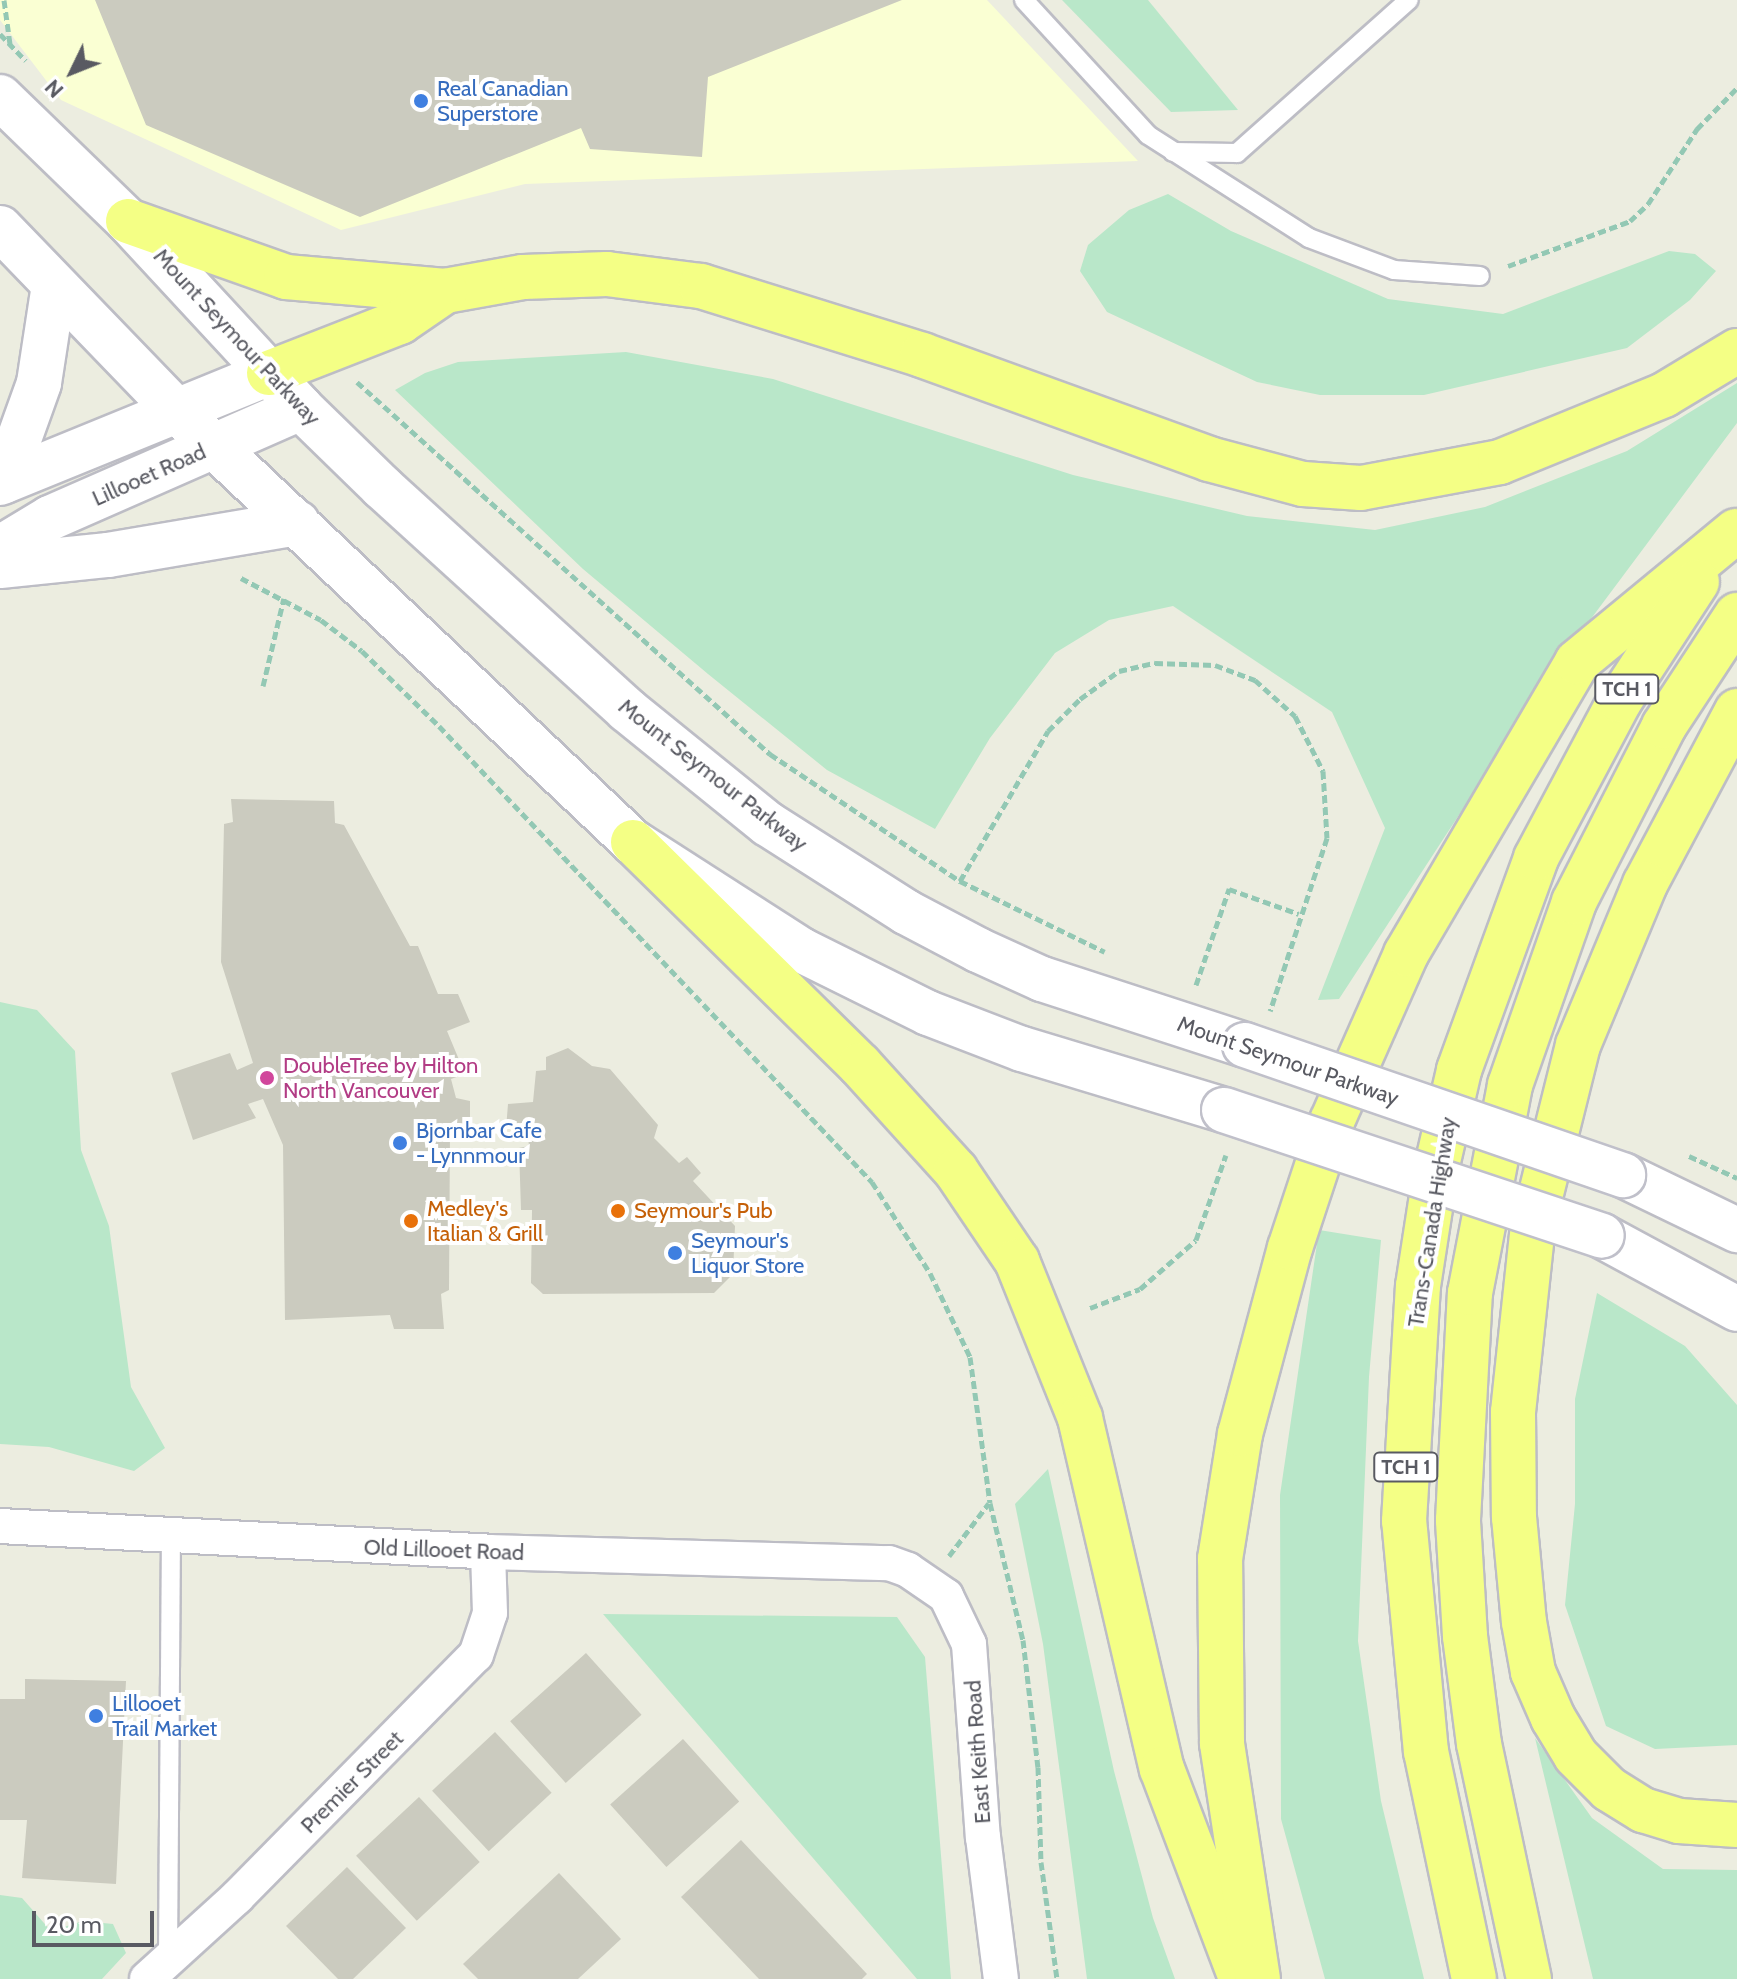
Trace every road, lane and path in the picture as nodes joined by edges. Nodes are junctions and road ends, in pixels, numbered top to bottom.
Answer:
1 (4, 0) edge
2 (1024, 0) edge
3 (1409, 0) edge
4 (0, 34) edge
5 (10, 45) junction
6 (31, 66) dead end
7 (1737, 88) edge
8 (0, 97) edge
9 (1173, 152) junction
10 (128, 221) junction
11 (0, 228) edge
12 (1480, 276) joint
13 (54, 285) junction
14 (445, 291) junction
15 (1737, 351) edge
16 (269, 373) junction
17 (301, 408) junction
18 (386, 408) dead end
19 (177, 411) junction
20 (213, 446) junction
21 (2, 482) edge
22 (297, 523) junction
23 (1736, 530) edge
24 (0, 548) edge
25 (0, 566) edge
26 (228, 578) dead end
27 (284, 598) junction
28 (1737, 615) edge
29 (263, 686) dead end
30 (1737, 711) edge
31 (633, 842) junction
32 (960, 881) junction
33 (1299, 914) junction
34 (1116, 956) dead end
35 (1181, 984) dead end
36 (1194, 990) junction
37 (1206, 995) dead end
38 (1256, 1032) junction
39 (1227, 1125) junction
40 (1737, 1230) edge
41 (1090, 1308) dead end
42 (1737, 1309) edge
43 (990, 1503) junction
44 (0, 1526) edge
45 (171, 1538) junction
46 (488, 1552) junction
47 (889, 1563) joint
48 (930, 1581) junction
49 (1737, 1825) edge
50 (158, 1969) edge
51 (1001, 1979) edge
52 (1057, 1979) edge
53 (1241, 1979) edge
54 (1258, 1979) edge
55 (1474, 1979) edge
56 (1529, 1979) edge

1 - 5 path
2 - 9 lane
3 - 9 lane
4 - 5 path
5 - 6 path
7 - 12 path
8 - 10 main road, Mount Seymour Parkway
9 - 12 lane
10 - 14 highway
10 - 16 main road, Mount Seymour Parkway
11 - 13 main road
13 - 19 main road
13 - 21 main road
14 - 15 highway
14 - 16 highway
16 - 17 main road, Mount Seymour Parkway
16 - 19 main road
17 - 20 main road, Lillooet Road
17 - 38 main road, Mount Seymour Parkway
18 - 32 path
19 - 20 main road
19 - 21 main road
20 - 22 main road
20 - 24 main road, Lillooet Road
22 - 25 main road
22 - 31 main road
23 - 54 highway
23 - 55 highway, Trans-Canada Highway / TCH 1
26 - 27 path
27 - 29 path
27 - 43 path
28 - 56 highway, TCH 1
30 - 49 highway
31 - 39 main road
31 - 53 highway
32 - 33 path
32 - 34 path
33 - 36 path
33 - 38 path
35 - 36 path
36 - 37 path
38 - 40 main road, Mount Seymour Parkway, bridge
39 - 41 path
39 - 42 main road, bridge
43 - 48 path
43 - 52 path
44 - 45 street, Old Lillooet Road
45 - 46 street, Old Lillooet Road
45 - 50 lane
46 - 47 street, Old Lillooet Road
46 - 50 street, Premier Street
47 - 48 street, East Keith Road
48 - 51 street, East Keith Road

